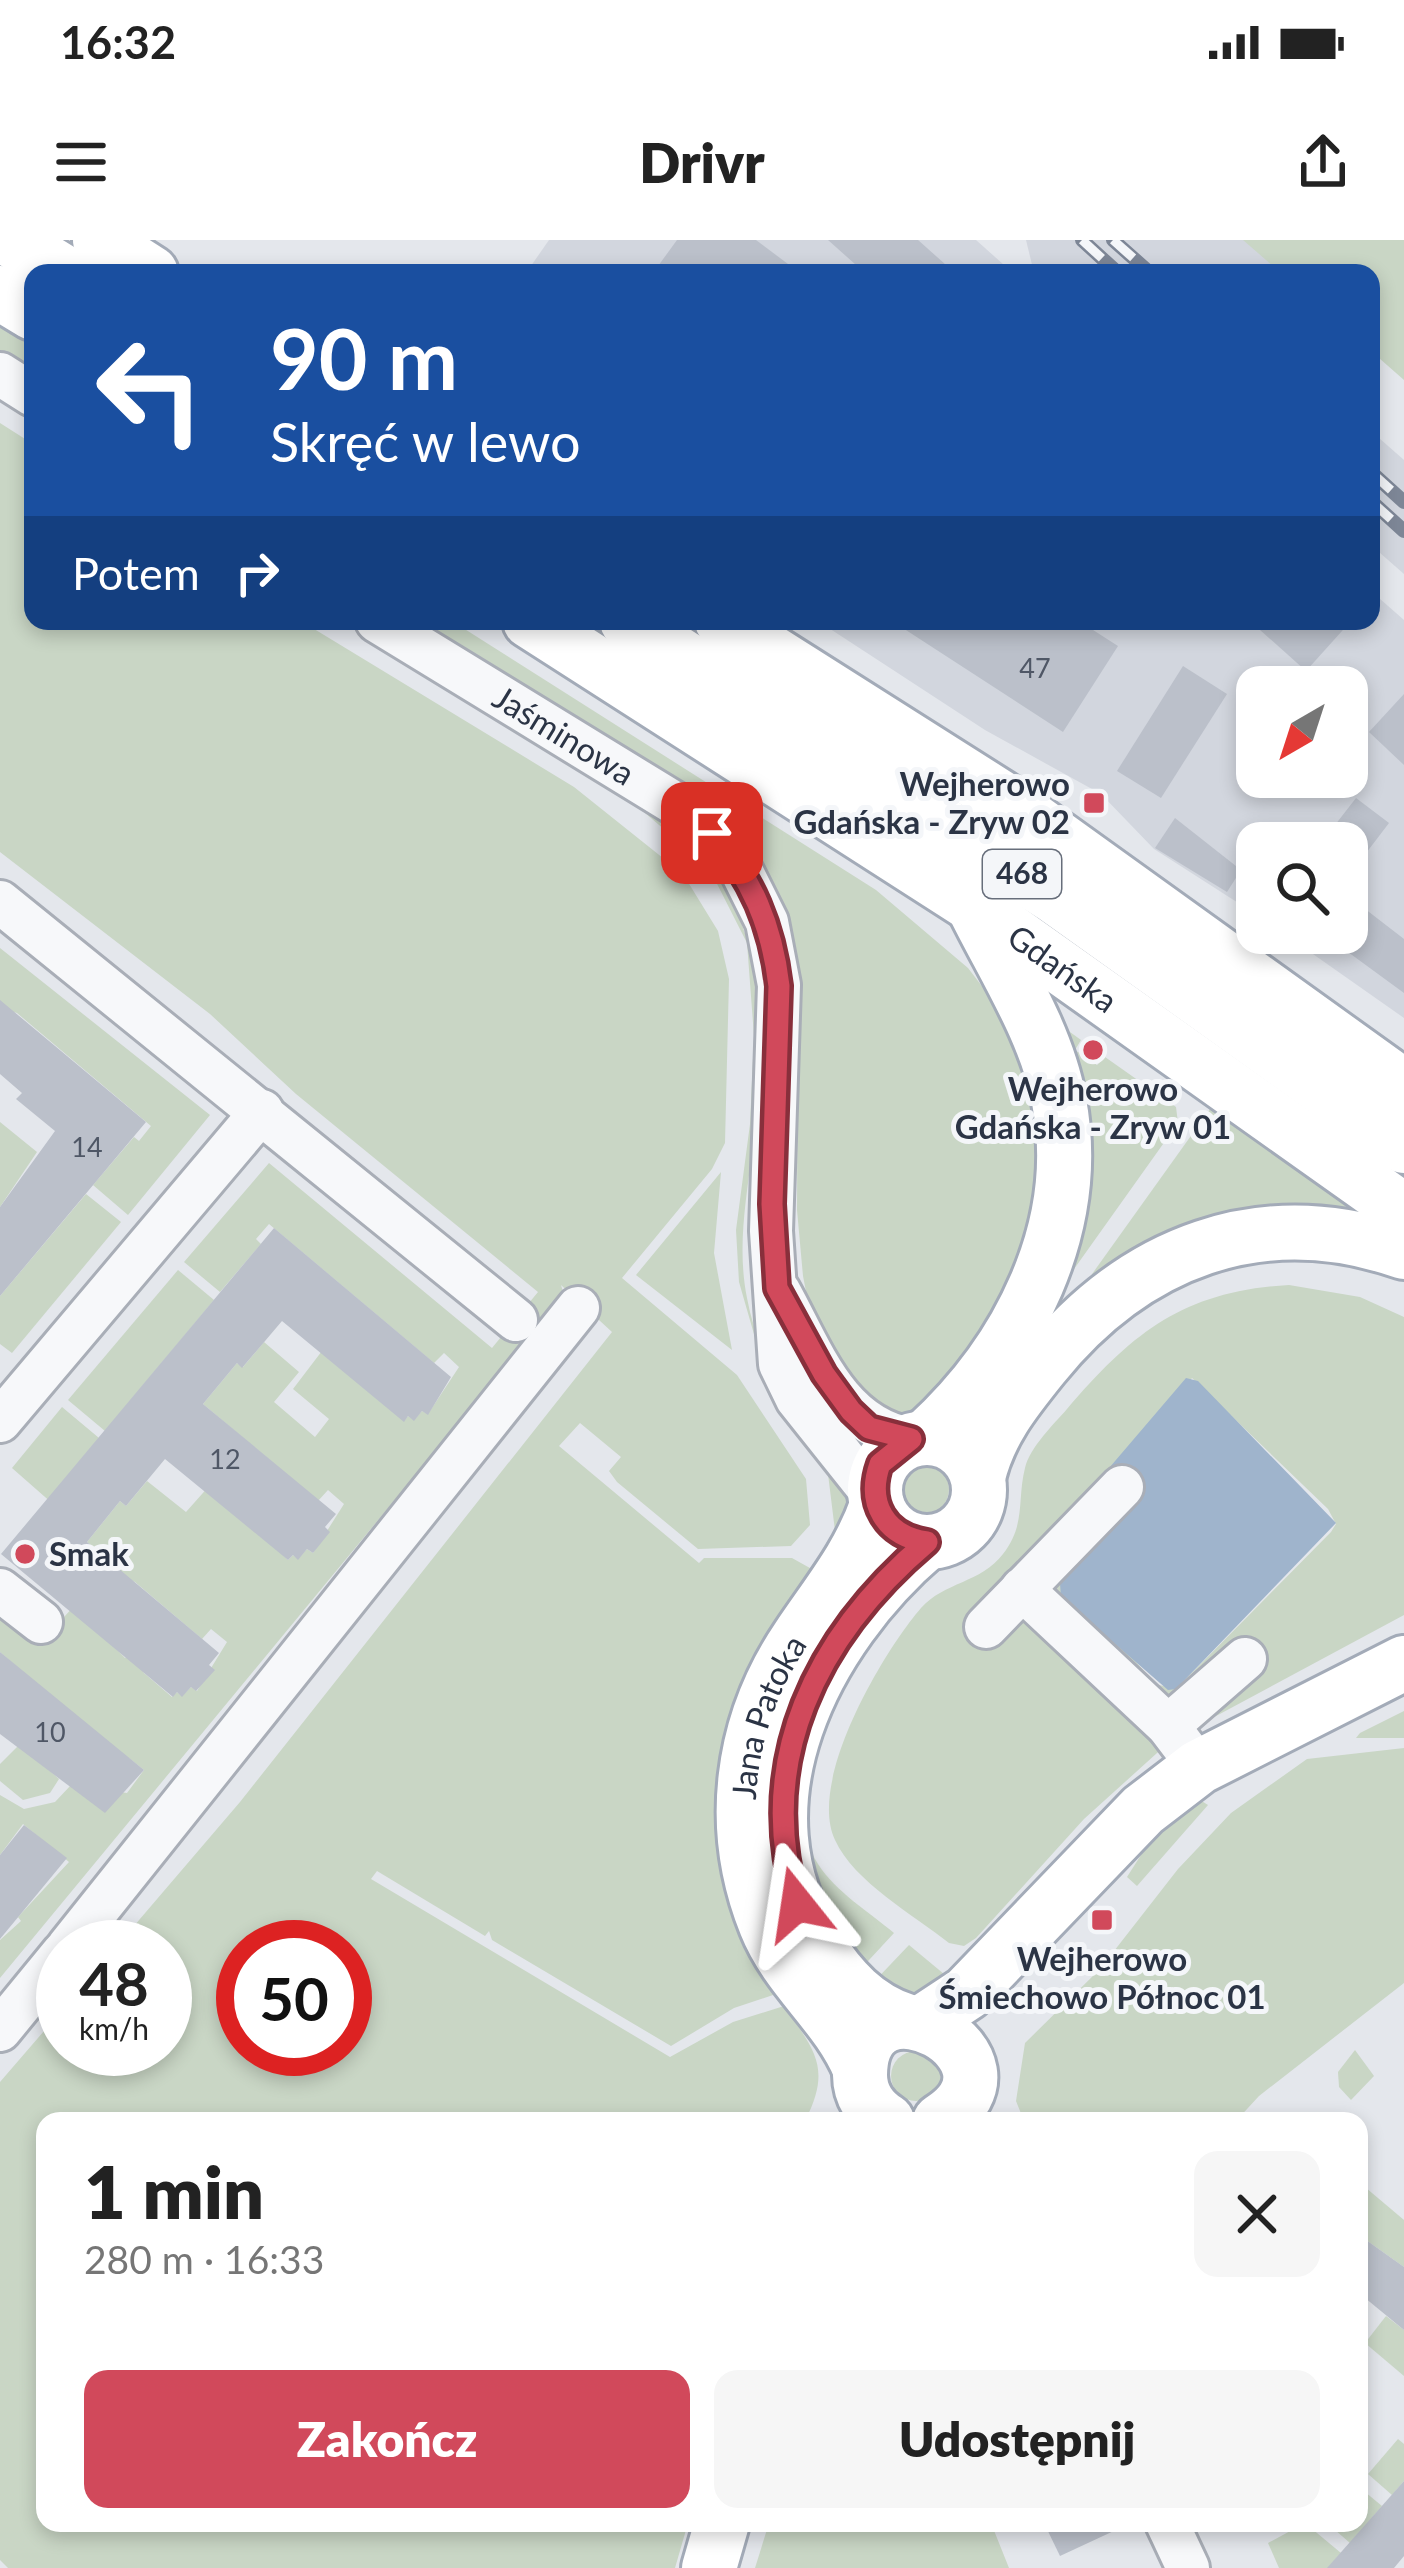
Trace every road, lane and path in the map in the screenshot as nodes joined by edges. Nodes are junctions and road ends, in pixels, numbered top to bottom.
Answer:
1 (11, 240) edge
2 (100, 240) edge
3 (50, 264) edge
4 (138, 264) edge
5 (392, 630) edge
6 (544, 630) edge
7 (641, 630) edge
8 (736, 630) edge
9 (0, 902) edge
10 (973, 905) junction
11 (1222, 956) junction
12 (1404, 1054) edge
13 (1404, 1087) edge
14 (262, 1111) junction
15 (1404, 1146) edge
16 (1404, 1210) edge
17 (1404, 1252) edge
18 (777, 1288) junction
19 (578, 1308) dead end
20 (516, 1320) dead end
21 (0, 1421) edge
22 (919, 1438) junction
23 (978, 1478) junction
24 (1122, 1487) dead end
25 (876, 1501) junction
26 (927, 1542) junction
27 (1022, 1589) junction
28 (0, 1590) edge
29 (41, 1622) dead end
30 (986, 1627) dead end
31 (1244, 1659) dead end
32 (1404, 1663) edge
33 (1183, 1746) junction
34 (1066, 1896) junction
35 (90, 1920) edge
36 (36, 1986) edge
37 (915, 2022) junction
38 (0, 2030) edge
39 (861, 2099) edge
40 (963, 2100) edge
41 (719, 2532) edge
42 (709, 2568) edge

1 - 3 main road
2 - 4 main road
5 - 18 street, Jaśminowa
6 - 10 main road, Gdańska / 468
7 - 15 main road, Gdańska / 468
8 - 11 main road
9 - 14 street
10 - 16 main road, Gdańska / 468
10 - 22 main road
11 - 12 main road
11 - 13 main road
14 - 20 street
14 - 21 street
17 - 23 main road
18 - 22 street, Jaśminowa
18 - 25 street, Jaśminowa
19 - 35 street
22 - 23 main road
22 - 25 main road
23 - 26 main road
24 - 27 street
25 - 26 main road
25 - 39 main road, Jana Patoka
26 - 37 main road, Jana Patoka
27 - 30 street
27 - 33 street
28 - 29 street
31 - 33 street
32 - 33 main road
33 - 34 main road
34 - 37 main road
34 - 40 main road
36 - 38 street
37 - 39 main road
37 - 40 main road, Jana Patoka
41 - 42 main road

